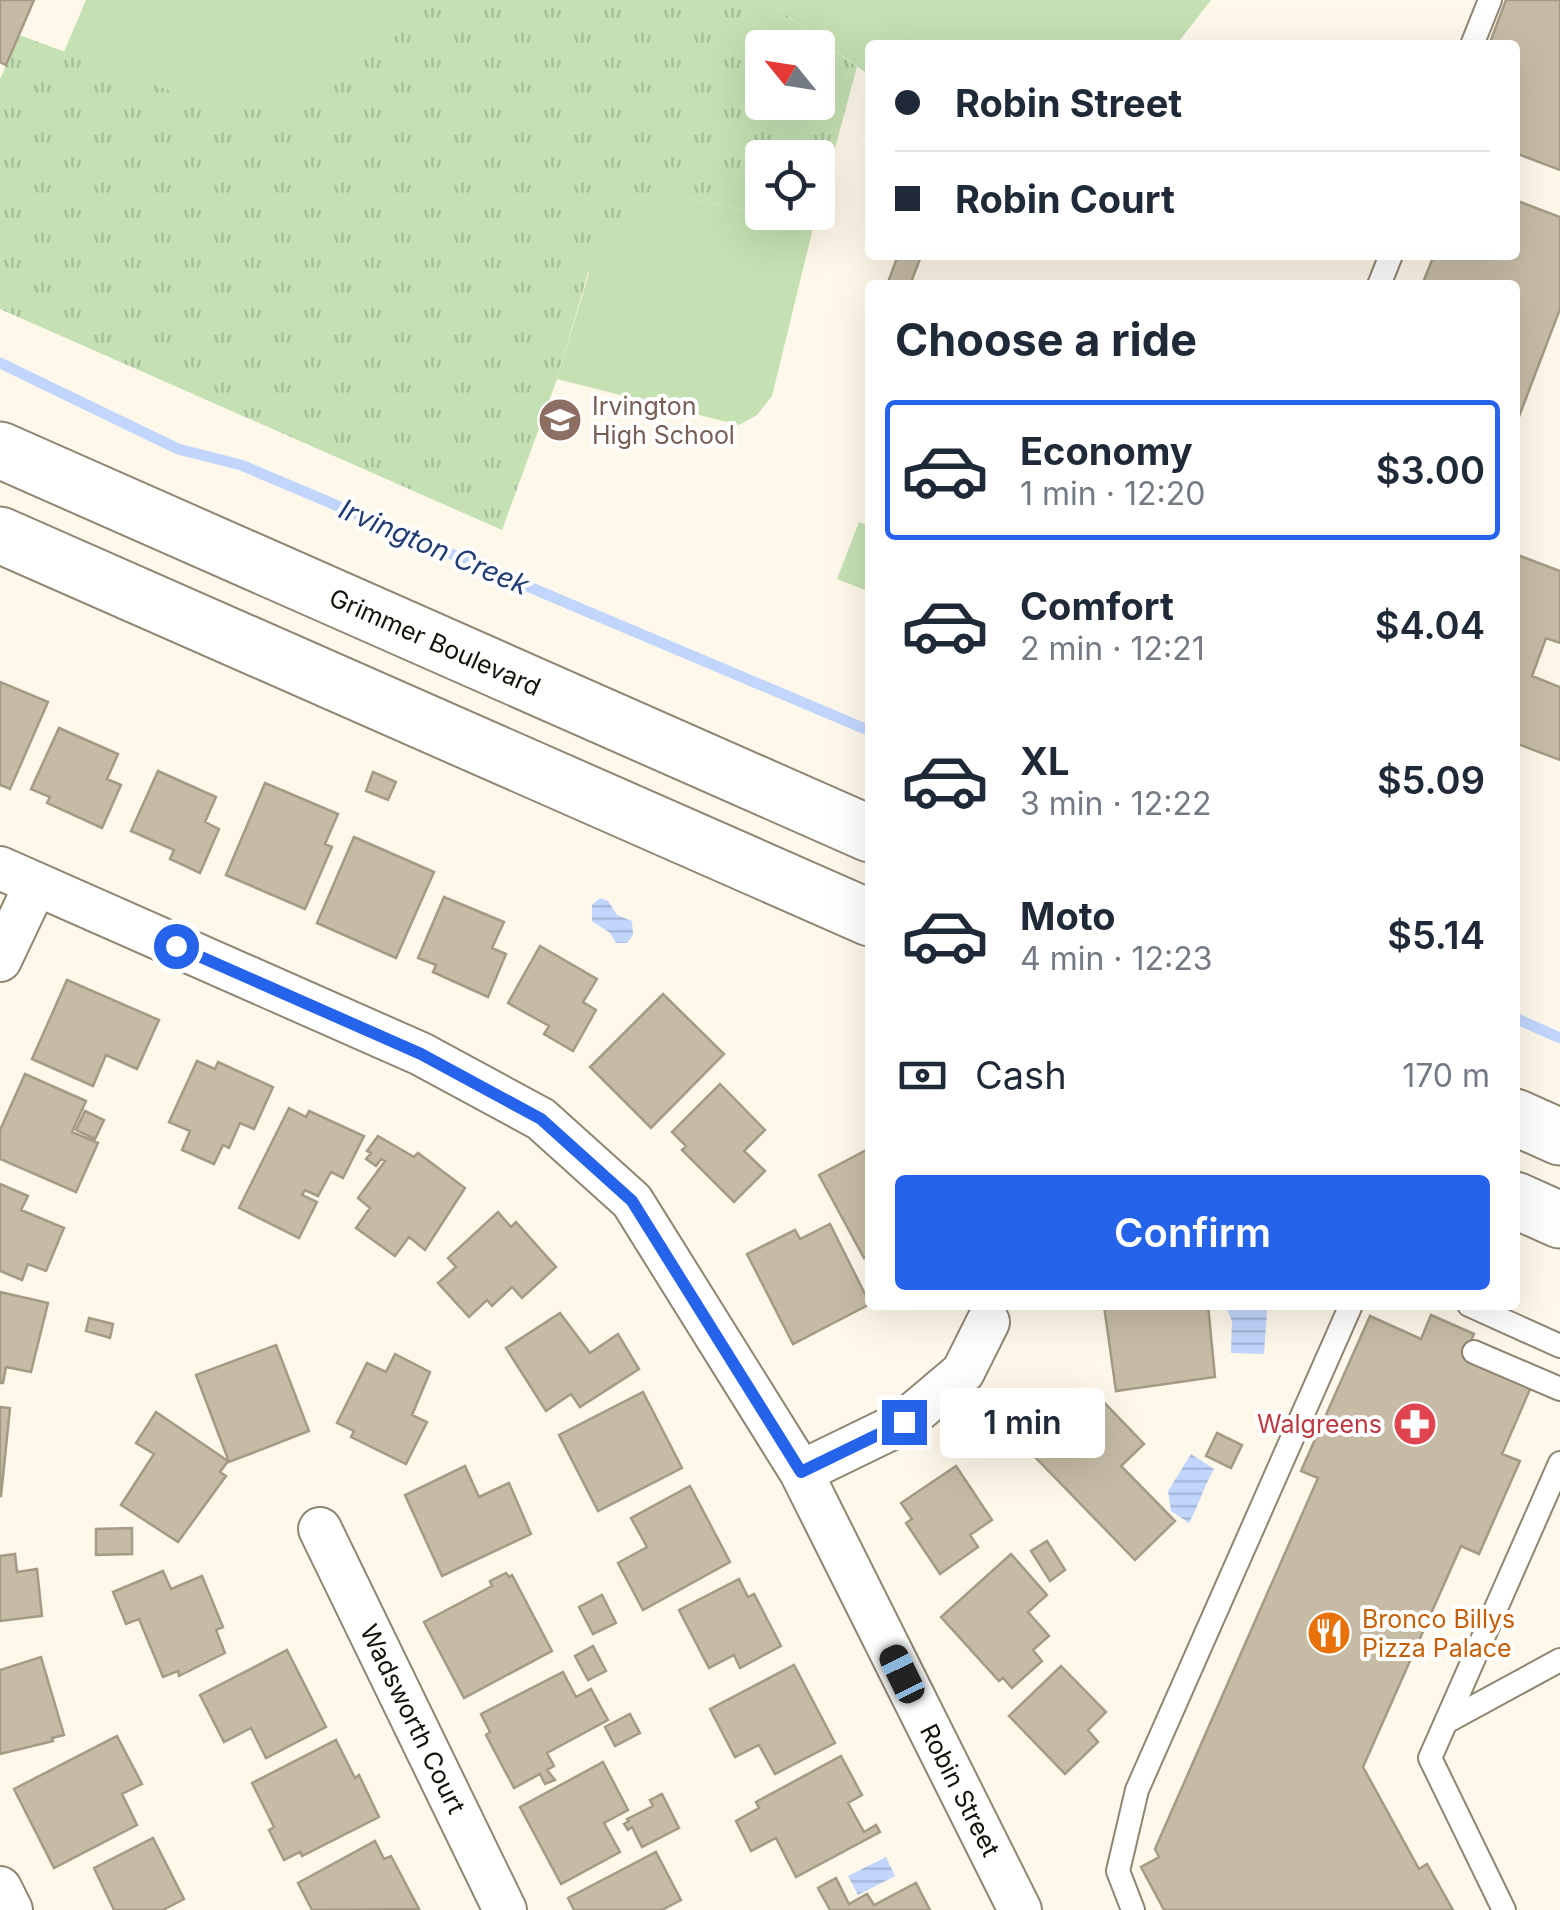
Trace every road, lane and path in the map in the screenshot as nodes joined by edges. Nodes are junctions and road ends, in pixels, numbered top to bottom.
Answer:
1 (1490, 0) edge
2 (1474, 40) edge
3 (0, 450) edge
4 (0, 535) edge
5 (865, 832) edge
6 (18, 876) edge
7 (865, 916) edge
8 (0, 960) edge
9 (1520, 1120) edge
10 (1560, 1137) edge
11 (1520, 1202) edge
12 (1560, 1220) edge
13 (1349, 1310) edge
14 (1480, 1310) edge
15 (988, 1322) dead end
16 (1560, 1346) edge
17 (1474, 1352) dead end
18 (1560, 1388) edge
19 (1560, 1463) edge
20 (801, 1472) junction
21 (320, 1528) dead end
22 (1560, 1660) edge
23 (1446, 1722) junction
24 (0, 1888) edge
25 (11, 1910) edge
26 (505, 1910) edge
27 (1020, 1910) edge
28 (1133, 1910) edge
29 (1504, 1910) edge

1 - 2 lane
3 - 5 main road, Grimmer Boulevard
4 - 7 main road
6 - 8 street
6 - 20 street, Robin Street
9 - 10 main road
11 - 12 main road
13 - 28 lane
14 - 16 lane
15 - 20 street
17 - 18 lane
19 - 23 lane
20 - 27 street, Robin Street
21 - 26 street, Wadsworth Court
22 - 23 lane
23 - 29 lane
24 - 25 street

